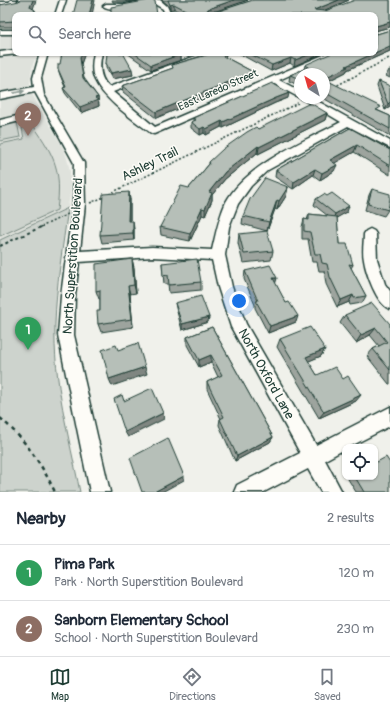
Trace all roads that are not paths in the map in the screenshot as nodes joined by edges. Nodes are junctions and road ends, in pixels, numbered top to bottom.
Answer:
1 (63, 0) edge
2 (156, 0) edge
3 (13, 2) edge
4 (106, 3) edge
5 (0, 4) edge
6 (59, 12) edge
7 (168, 12) edge
8 (0, 32) edge
9 (12, 32) edge
10 (12, 52) edge
11 (0, 54) edge
12 (43, 56) edge
13 (98, 56) edge
14 (189, 56) edge
15 (202, 56) edge
16 (328, 56) edge
17 (194, 59) junction
18 (272, 80) junction
19 (38, 89) junction
20 (107, 91) junction
21 (294, 92) edge
22 (0, 96) edge
23 (316, 104) edge
24 (25, 118) dead end
25 (347, 122) junction
26 (0, 123) edge
27 (390, 145) edge
28 (370, 234) dead end
29 (218, 255) junction
30 (73, 257) junction
31 (390, 303) edge
32 (390, 416) edge
33 (311, 456) junction
34 (100, 492) edge
35 (244, 492) edge
36 (332, 492) edge

1 - 6 street
2 - 4 street
2 - 7 street
3 - 5 street
8 - 9 street
10 - 11 street
12 - 19 street, North Superstition Boulevard
13 - 20 street
14 - 17 street
15 - 17 street
16 - 18 street, East Laredo Street
17 - 20 street
18 - 20 street, East Laredo Street
18 - 21 street
22 -> 19 street
19 - 30 street, North Superstition Boulevard
23 - 25 street
24 - 26 street
25 - 27 street
25 - 29 street, North Oxford Lane
28 - 31 street
29 - 30 street
29 - 33 street, North Oxford Lane
30 - 34 street, North Superstition Boulevard
32 - 33 street
33 - 35 street
33 - 36 street, North Oxford Lane

